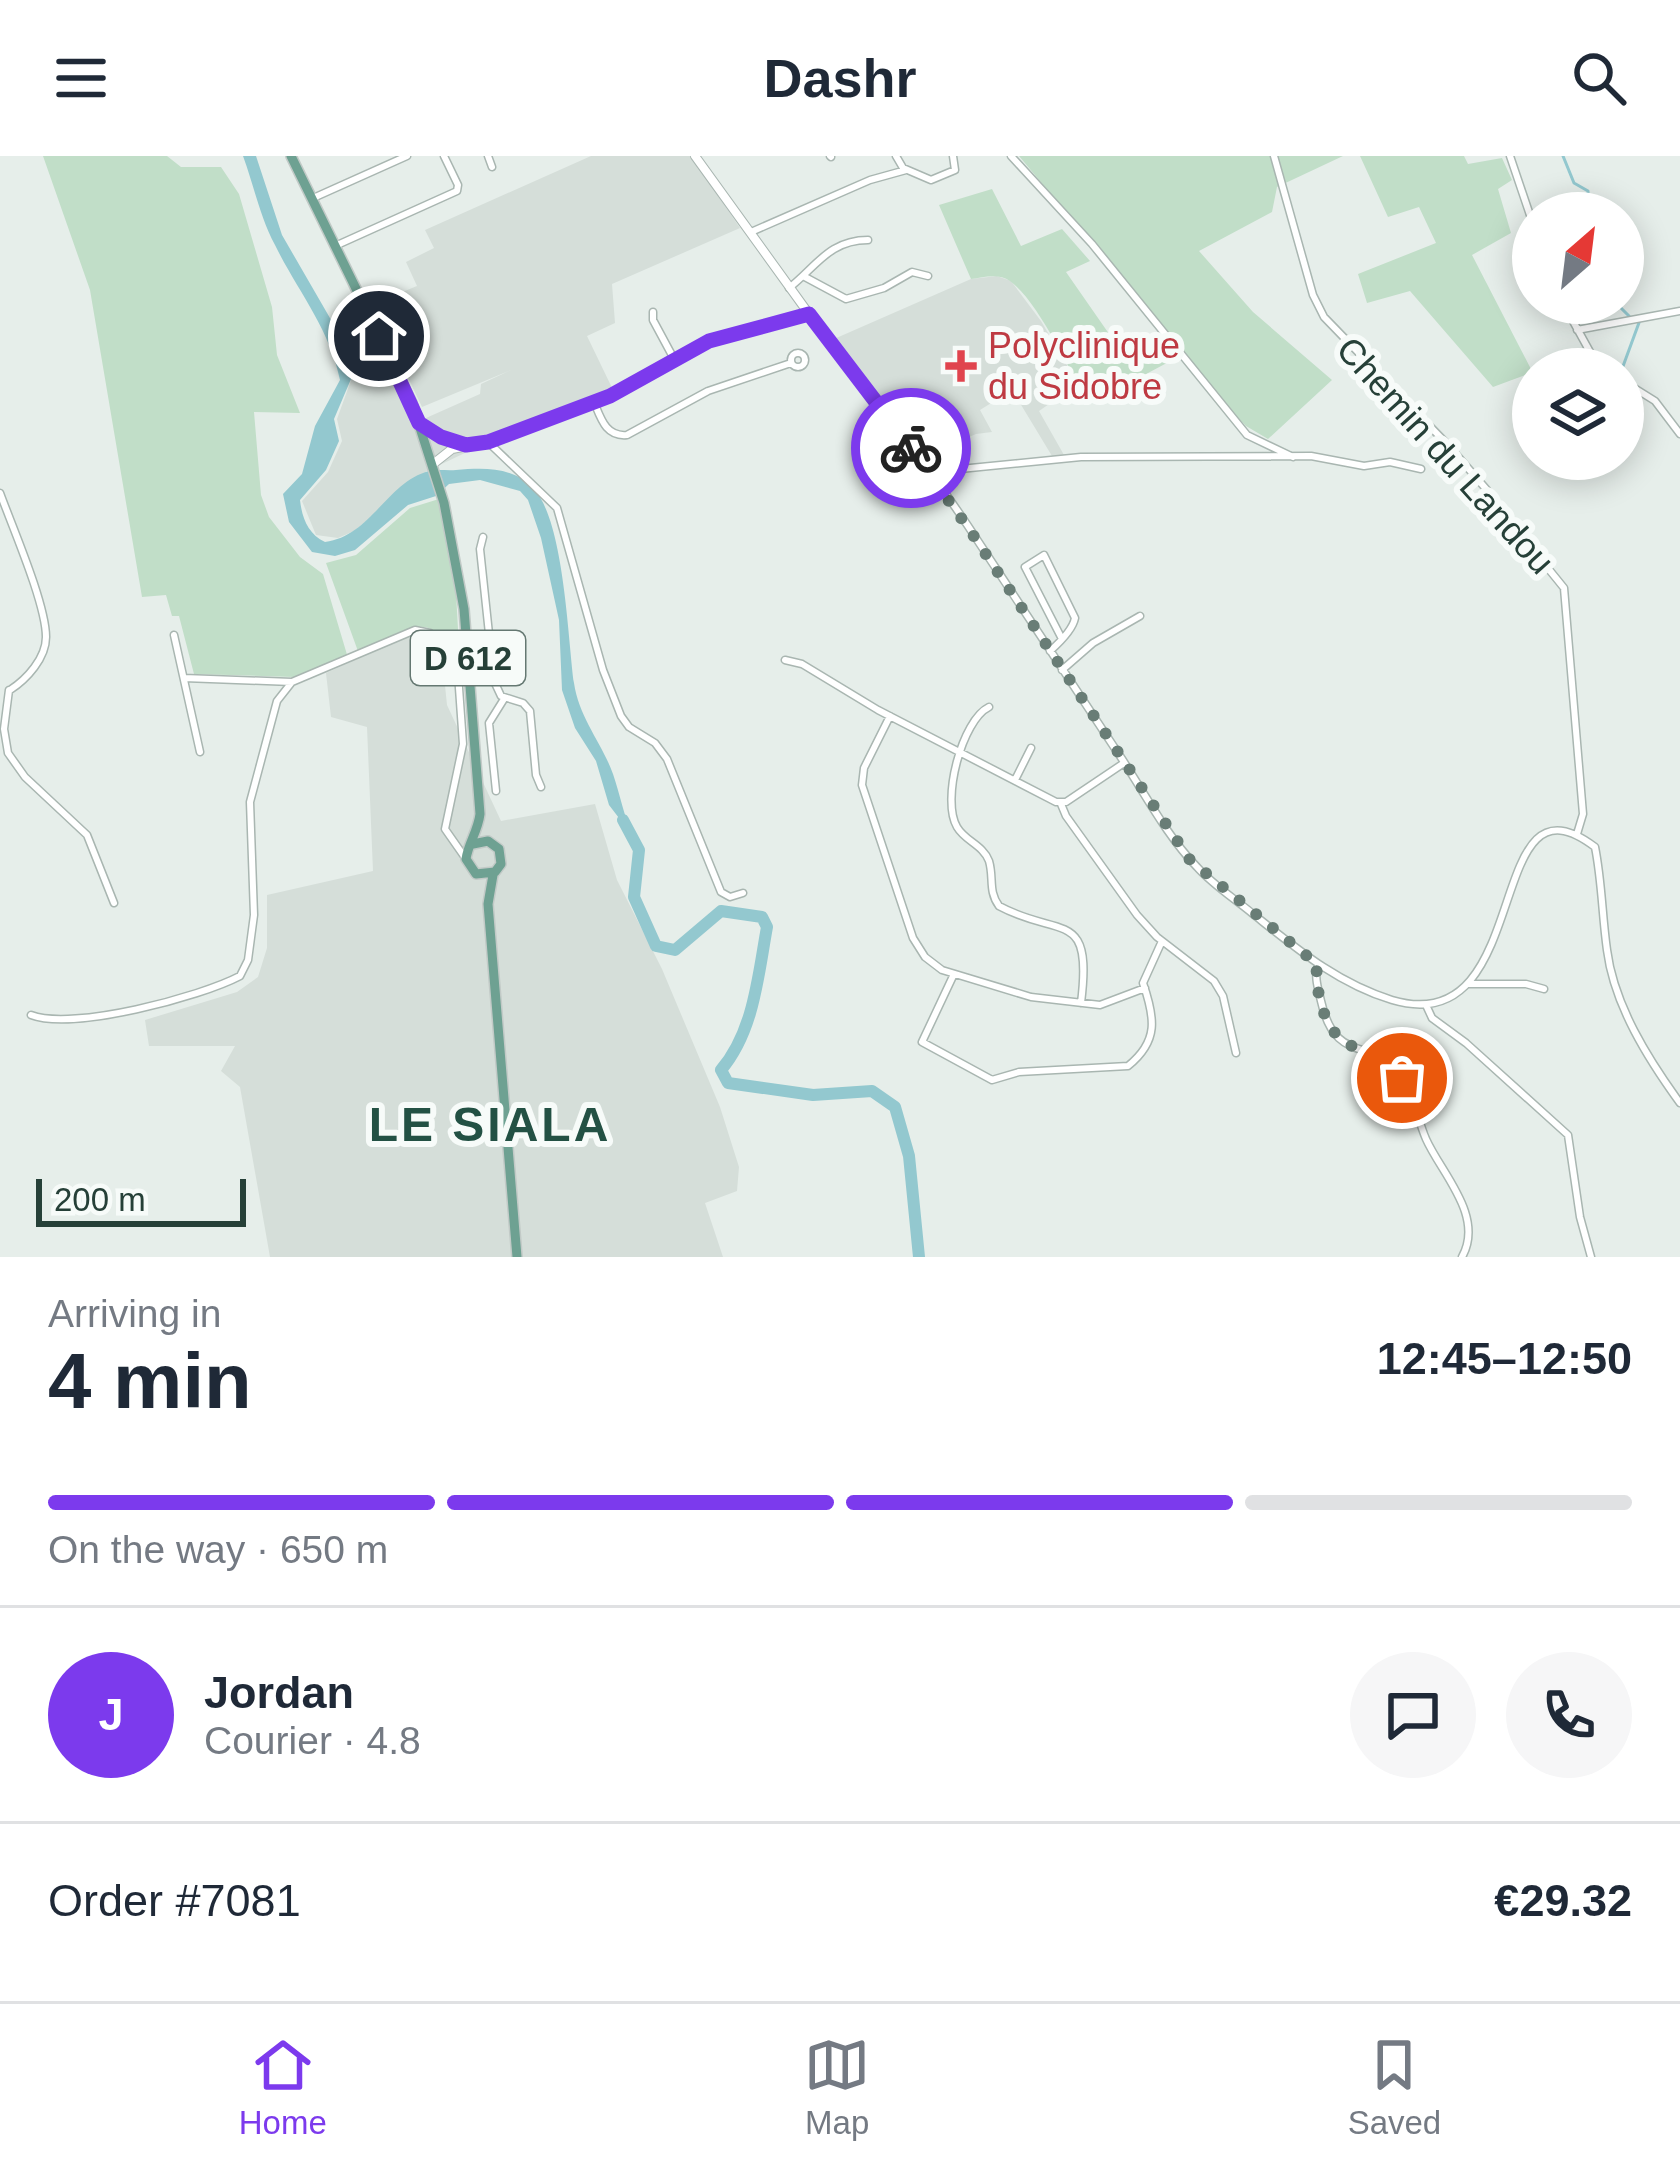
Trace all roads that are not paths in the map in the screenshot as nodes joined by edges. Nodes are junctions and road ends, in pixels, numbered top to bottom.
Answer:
1 (291, 156) edge
2 (407, 156) edge
3 (444, 156) edge
4 (488, 156) edge
5 (695, 156) edge
6 (896, 156) edge
7 (953, 156) edge
8 (1011, 156) edge
9 (1274, 156) edge
10 (1510, 156) edge
11 (492, 167) dead end
12 (906, 170) junction
13 (890, 172) junction
14 (1522, 192) edge
15 (311, 199) junction
16 (748, 234) junction
17 (868, 240) dead end
18 (334, 246) junction
19 (928, 276) dead end
20 (805, 277) junction
21 (790, 288) junction
22 (1680, 311) edge
23 (653, 312) dead end
24 (809, 314) junction
25 (1574, 324) edge
26 (1577, 330) junction
27 (1587, 348) edge
28 (674, 359) junction
29 (791, 362) dead end
30 (1644, 394) edge
31 (594, 402) junction
32 (419, 423) junction
33 (1680, 434) edge
34 (488, 442) junction
35 (466, 445) junction
36 (1294, 457) junction
37 (433, 466) junction
38 (1421, 469) dead end
39 (930, 472) junction
40 (0, 493) edge
41 (483, 537) dead end
42 (1047, 609) junction
43 (1140, 616) dead end
44 (1028, 619) junction
45 (174, 635) dead end
46 (1062, 638) junction
47 (1049, 651) junction
48 (785, 660) dead end
49 (492, 662) junction
50 (469, 664) junction
51 (1062, 670) junction
52 (184, 678) junction
53 (292, 682) junction
54 (0, 686) edge
55 (10, 690) junction
56 (505, 699) junction
57 (989, 707) dead end
58 (890, 716) junction
59 (1031, 748) dead end
60 (200, 752) dead end
61 (961, 753) junction
62 (1124, 763) junction
63 (1015, 780) junction
64 (541, 787) dead end
65 (496, 791) dead end
66 (1061, 804) junction
67 (480, 814) junction
68 (1577, 834) junction
69 (451, 841) junction
70 (493, 842) junction
71 (472, 844) junction
72 (466, 860) junction
73 (495, 872) junction
74 (476, 874) junction
75 (743, 893) dead end
76 (114, 903) dead end
77 (488, 904) junction
78 (1162, 941) junction
79 (1318, 965) junction
80 (955, 974) junction
81 (1468, 984) junction
82 (1145, 988) junction
83 (1544, 989) dead end
84 (1081, 1003) junction
85 (1426, 1005) junction
86 (31, 1015) dead end
87 (1236, 1053) dead end
88 (1680, 1103) edge
89 (517, 1257) edge
90 (1462, 1257) edge
91 (1591, 1257) edge

1 - 15 main road, D 612
2 - 15 street
3 - 18 street
4 - 11 street
5 - 16 street
6 - 12 street
6 - 13 street
7 - 12 street
8 - 36 street
9 - 68 street, Chemin du Landou
10 - 14 street
12 - 13 street
13 - 16 street
15 - 18 main road, D 612
16 - 21 street
17 - 20 street
18 - 32 main road, D 612
19 - 20 street
20 - 21 street
21 - 24 street
22 - 26 street
23 - 28 street
24 - 28 street
24 - 39 street
25 - 26 street
26 - 27 street
28 - 31 street
29 - 31 street
30 - 33 street
31 - 34 street
32 - 35 street
32 - 37 main road, D 612
34 - 35 street
34 - 75 street
35 - 37 street
36 - 38 street
36 - 39 street
37 - 50 main road, D 612
39 - 44 street
40 - 55 street
41 - 49 street
42 - 44 street
42 - 46 street
42 - 46 street
43 - 51 street
44 - 47 street
45 - 52 street
46 - 47 street
47 - 51 street
48 - 58 street
49 - 50 street
49 - 56 street
50 - 67 main road, D 612
51 - 62 street
52 - 53 street
52 - 60 street
53 - 69 street
53 - 86 street
54 - 55 street
55 - 76 street
56 - 64 street
56 - 65 street
57 - 61 street
58 - 61 street
58 - 80 street
59 - 63 street
61 - 63 street
61 - 84 street
62 - 66 street
62 - 79 street
63 - 66 street
66 - 78 street
67 - 70 main road, D 612
67 - 71 main road, D 612
68 - 81 street
68 - 88 street
69 - 71 street
69 - 72 street
70 - 71 main road
70 - 73 main road
71 - 72 main road
72 - 74 main road
73 - 74 main road
73 - 77 main road
74 - 77 main road
77 - 89 main road
78 - 82 street
78 - 87 street
79 - 85 street
79 - 90 street
80 - 82 street
80 - 84 street
81 - 83 street
81 - 85 street
82 - 84 street
85 - 91 street

